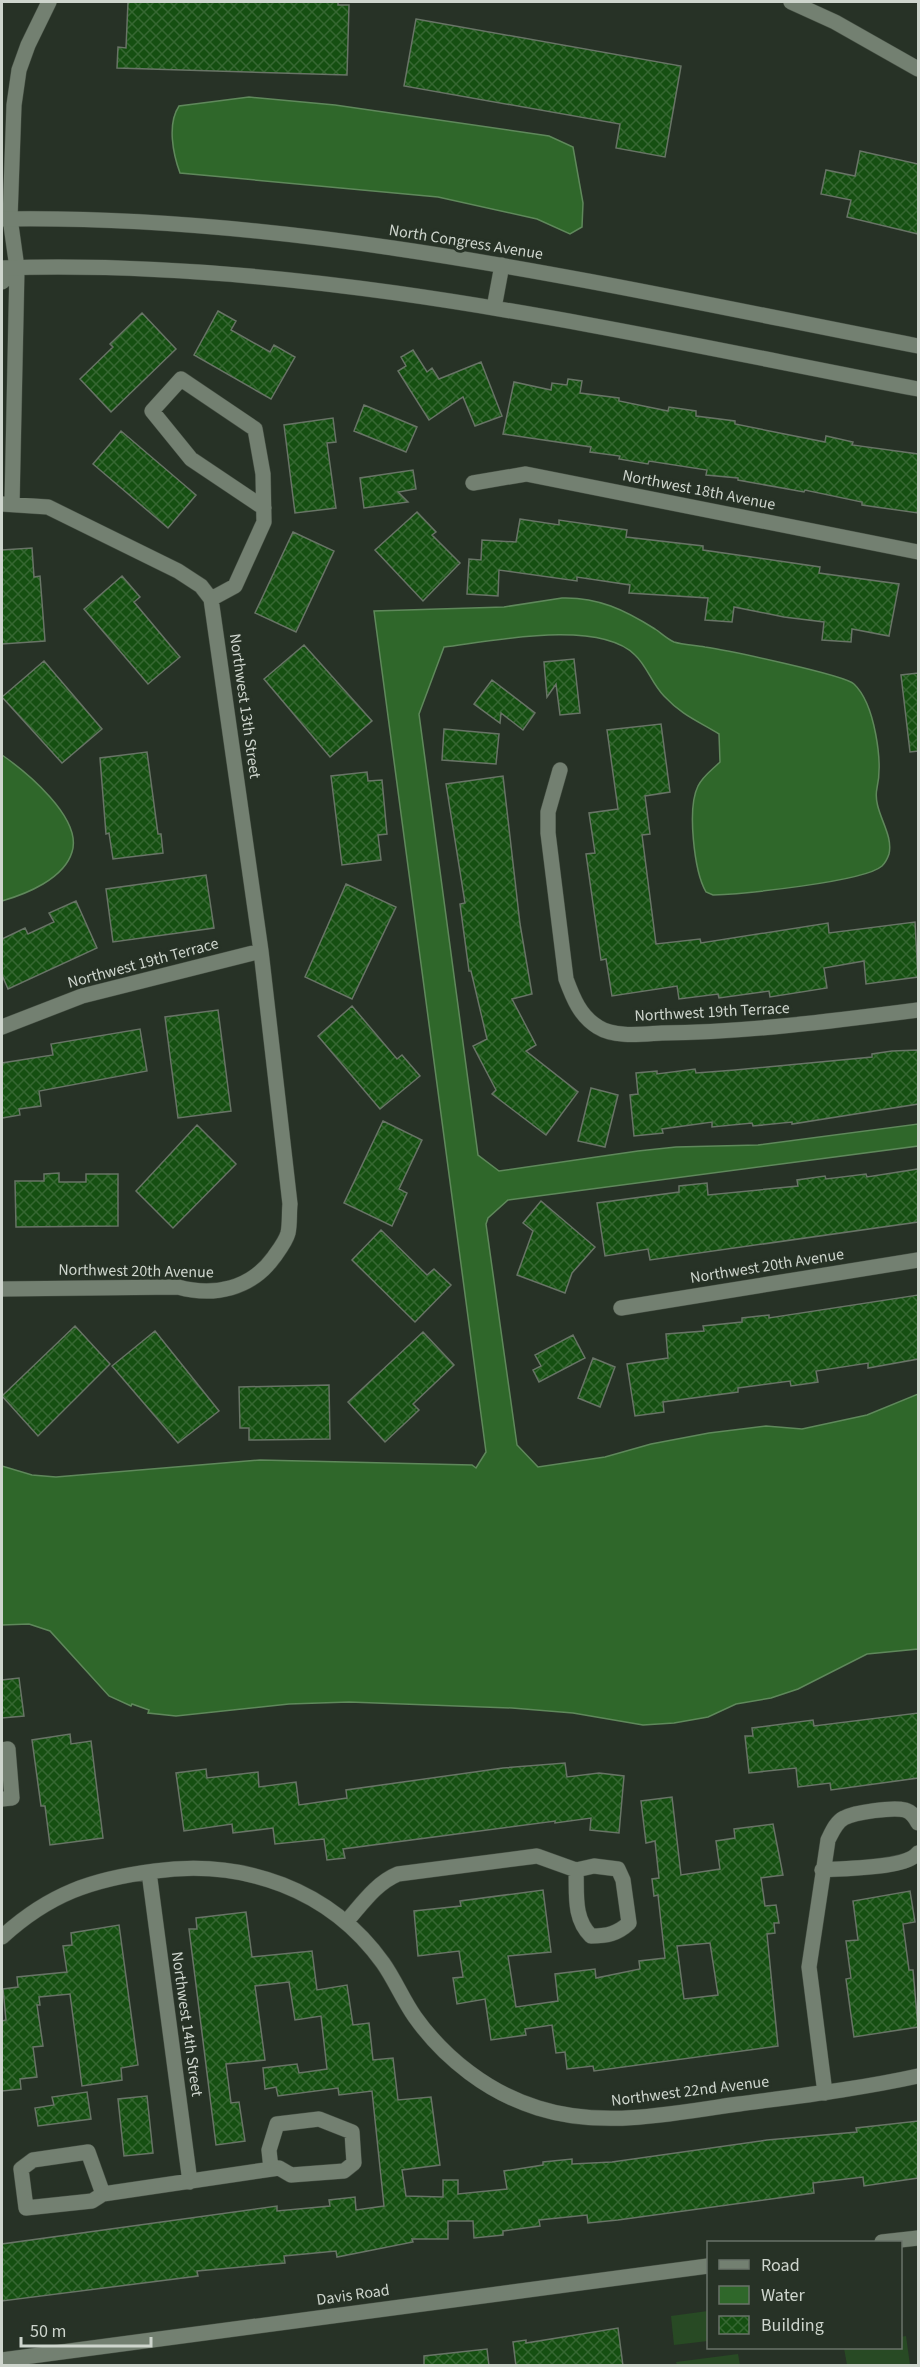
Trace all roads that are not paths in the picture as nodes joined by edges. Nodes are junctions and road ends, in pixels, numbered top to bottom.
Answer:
1 (49, 2) edge
2 (791, 2) edge
3 (918, 69) edge
4 (6, 218) edge
5 (502, 265) junction
6 (9, 268) edge
7 (2, 282) edge
8 (494, 308) junction
9 (918, 346) edge
10 (918, 389) edge
11 (473, 483) dead end
12 (7, 504) edge
13 (264, 508) junction
14 (918, 552) edge
15 (211, 599) junction
16 (560, 770) dead end
17 (261, 951) junction
18 (918, 1010) edge
19 (2, 1027) edge
20 (918, 1260) edge
21 (265, 1270) joint
22 (2, 1289) edge
23 (621, 1308) dead end
24 (2, 1750) edge
25 (2, 1799) edge
26 (918, 1822) edge
27 (918, 1853) edge
28 (576, 1870) junction
29 (822, 1870) junction
30 (149, 1872) junction
31 (346, 1922) junction
32 (2, 1937) edge
33 (918, 2076) edge
34 (825, 2093) junction
35 (271, 2169) junction
36 (190, 2182) junction
37 (103, 2194) junction
38 (918, 2238) edge
39 (891, 2241) edge
40 (707, 2265) edge
41 (2, 2360) edge

1 - 4 street
2 - 3 street
4 - 5 street, North Congress Avenue
4 - 6 street
5 - 8 street
5 - 9 street, North Congress Avenue
6 - 7 street
6 - 8 street
6 - 12 street
8 - 10 street
11 - 14 street, Northwest 18th Avenue
12 - 15 street
13 - 13 street
13 - 15 street
15 - 17 street, Northwest 13th Street
16 - 18 street, Northwest 19th Terrace
17 - 19 street, Northwest 19th Terrace
17 - 21 street, Northwest 13th Street
20 - 23 street, Northwest 20th Avenue
21 - 22 street, Northwest 20th Avenue
24 - 25 street
26 - 29 street
27 - 29 street
28 - 28 street
28 - 31 street
29 - 34 street
30 - 31 street, Northwest 22nd Avenue
30 - 32 street, Northwest 22nd Avenue
30 - 36 street, Northwest 14th Street
31 - 34 street, Northwest 22nd Avenue
33 - 34 street, Northwest 22nd Avenue
35 - 35 street
35 - 36 street
36 - 37 street
37 - 37 street
38 - 39 street
40 - 41 street, Davis Road

